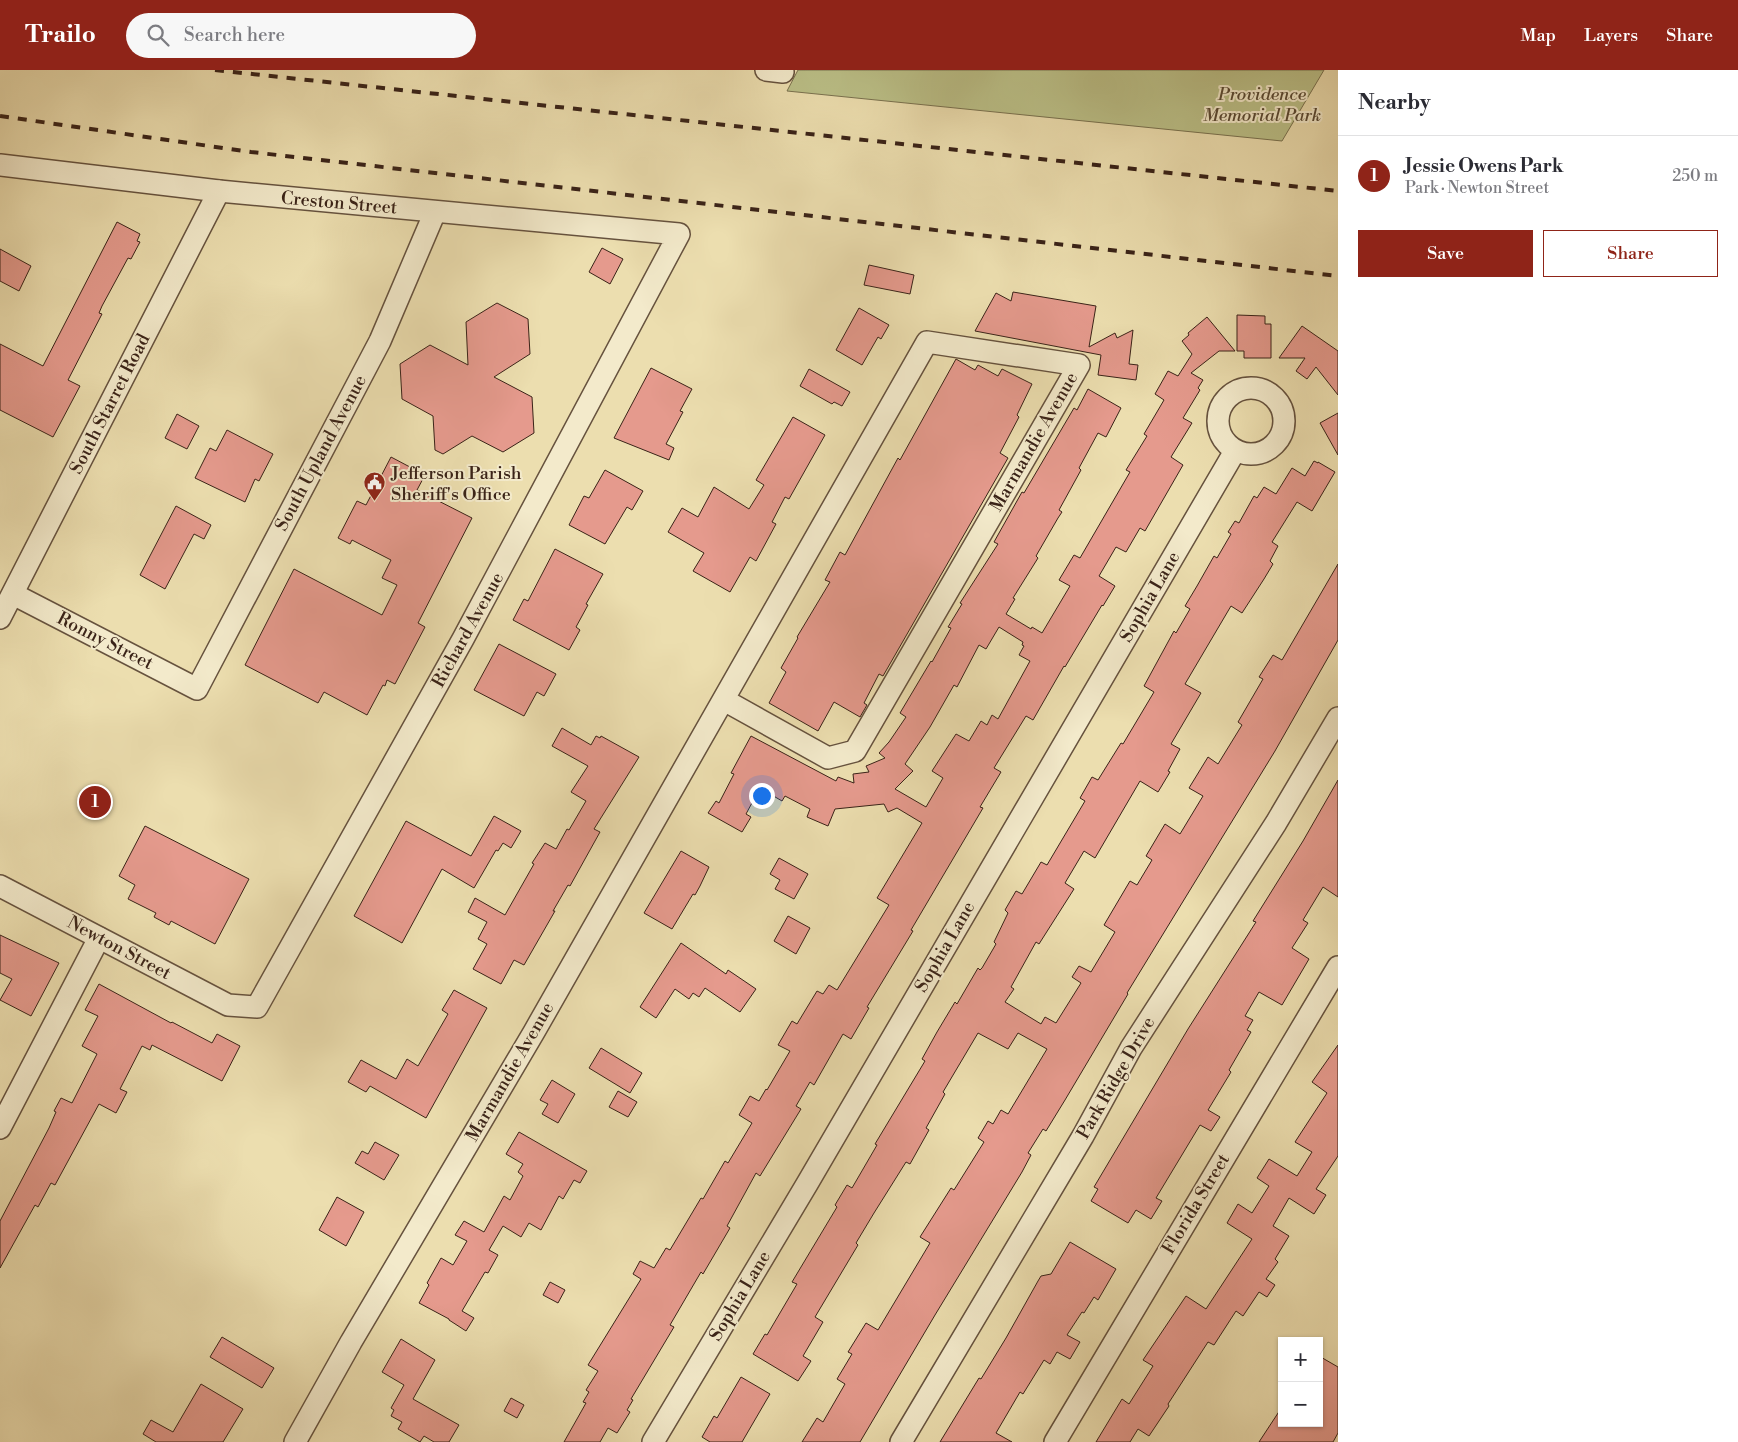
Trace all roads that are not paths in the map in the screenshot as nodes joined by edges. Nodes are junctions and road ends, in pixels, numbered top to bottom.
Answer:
1 (0, 165) edge
2 (219, 191) junction
3 (436, 212) junction
4 (679, 234) joint
5 (1235, 451) dead end
6 (13, 594) junction
7 (0, 618) edge
8 (198, 689) joint
9 (724, 700) junction
10 (1338, 718) edge
11 (0, 886) edge
12 (99, 938) junction
13 (1338, 966) edge
14 (239, 1006) joint
15 (0, 1128) edge
16 (295, 1442) edge
17 (653, 1442) edge
18 (901, 1442) edge
19 (1055, 1442) edge

1 - 2 street, Creston Street
2 - 3 street, Creston Street
2 - 6 street, South Starret Road
3 - 4 street, Creston Street
3 - 8 street, South Upland Avenue
4 - 14 street, Richard Avenue
5 - 17 street, Sophia Lane
6 - 7 street, South Starret Road
6 - 8 street, Ronny Street
9 - 9 street, Marmandie Avenue
9 - 16 street, Marmandie Avenue
10 - 18 street, Park Ridge Drive
11 - 12 street, Newton Street
12 - 14 street, Newton Street
12 - 15 street
13 - 19 street, Florida Street

